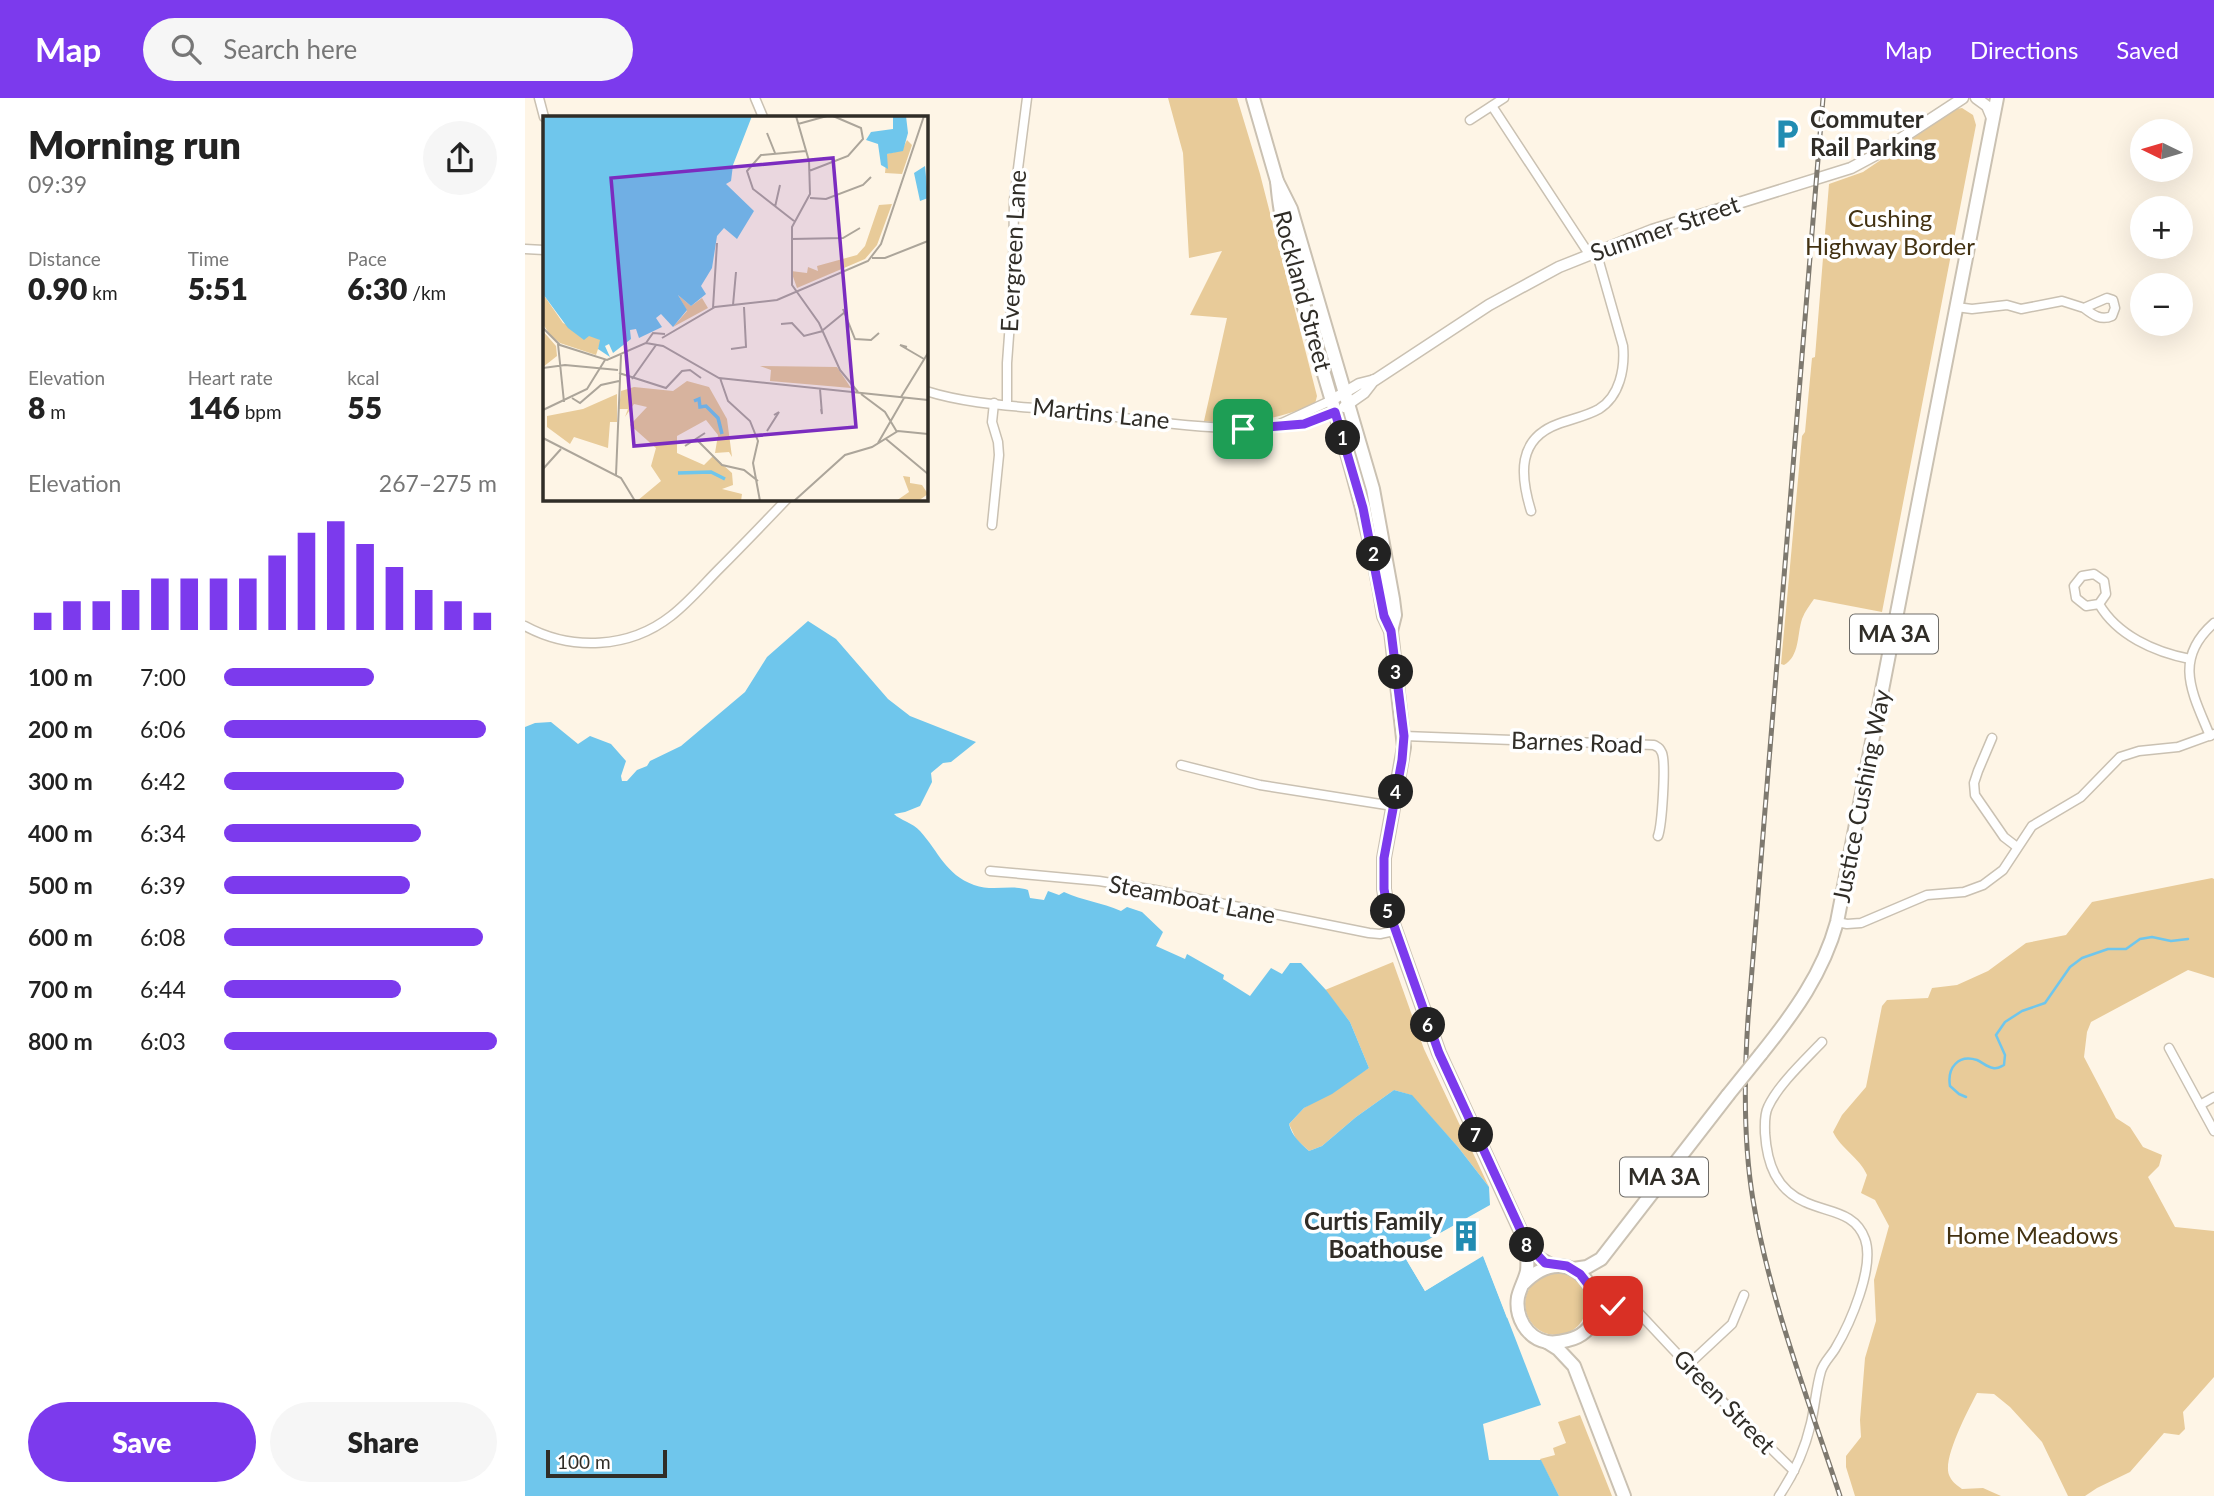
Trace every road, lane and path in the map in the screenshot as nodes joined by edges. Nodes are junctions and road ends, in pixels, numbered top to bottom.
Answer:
1 (539, 98) edge
2 (755, 98) edge
3 (1027, 98) edge
4 (1253, 98) edge
5 (1504, 98) edge
6 (1963, 98) edge
7 (1976, 98) edge
8 (1997, 98) edge
9 (1492, 106) junction
10 (544, 116) edge
11 (762, 116) edge
12 (1470, 120) dead end
13 (1992, 120) junction
14 (1277, 181) junction
15 (525, 249) edge
16 (543, 250) edge
17 (1592, 253) junction
18 (1956, 307) junction
19 (2084, 308) dead end
20 (927, 391) edge
21 (1347, 398) junction
22 (994, 403) junction
23 (1007, 404) junction
24 (1333, 406) junction
25 (786, 500) edge
26 (1531, 511) dead end
27 (992, 526) dead end
28 (2099, 604) junction
29 (2214, 624) edge
30 (525, 626) edge
31 (1391, 631) junction
32 (2190, 659) junction
33 (2212, 735) edge
34 (1404, 736) junction
35 (1991, 738) dead end
36 (1181, 765) dead end
37 (1393, 806) junction
38 (1658, 836) dead end
39 (2017, 847) junction
40 (990, 871) dead end
41 (1837, 922) junction
42 (1394, 931) junction
43 (1822, 1042) dead end
44 (2169, 1048) dead end
45 (2214, 1097) edge
46 (2200, 1105) junction
47 (2214, 1130) edge
48 (1527, 1244) junction
49 (1601, 1259) junction
50 (1551, 1265) junction
51 (1573, 1269) junction
52 (1523, 1284) junction
53 (1594, 1292) junction
54 (1744, 1295) dead end
55 (1596, 1306) junction
56 (1580, 1336) junction
57 (1547, 1342) junction
58 (1688, 1365) junction
59 (1574, 1366) junction
60 (1794, 1471) junction
61 (1624, 1496) edge
62 (1779, 1496) edge

1 - 10 street
2 - 11 street
3 - 23 street, Evergreen Lane
4 - 14 main road, Rockland Street
5 - 9 street
6 - 17 street, Summer Street
7 - 13 street
8 - 13 main road, Justice Cushing Way / MA 3A
9 - 12 street
9 - 17 street
13 - 18 main road, Justice Cushing Way / MA 3A
14 - 21 main road, Rockland Street
14 - 24 main road, Rockland Street
15 - 16 street
17 - 21 street, Summer Street
17 - 26 street
18 - 19 street
18 - 41 main road, Justice Cushing Way / MA 3A
20 - 22 street, Martins Lane
21 - 24 street, Summer Street
21 - 31 main road
22 - 23 street, Martins Lane
22 - 27 street
23 - 24 street, Martins Lane
24 - 31 main road
25 - 30 street
28 - 28 street
28 - 32 street
29 - 32 street
31 - 34 main road
32 - 33 street
33 - 39 street
34 - 37 main road
34 - 38 street, Barnes Road
35 - 39 street
36 - 37 street
37 - 42 main road
39 - 41 street
40 - 42 street, Steamboat Lane
41 - 49 main road, Justice Cushing Way / MA 3A, bridge
42 - 48 main road
43 - 60 street
44 - 46 street
45 - 46 street
46 - 47 street
48 - 50 main road
48 - 52 main road
49 - 51 main road
49 - 53 main road, Justice Cushing Way / MA 3A
50 - 51 main road
50 - 52 main road
51 - 53 main road
52 - 57 main road
53 - 55 main road, MA 3A
54 - 58 street
55 - 56 main road
55 - 58 street, Green Street
56 - 57 main road
56 - 59 main road
57 - 59 main road
58 - 60 street, Green Street
59 - 61 main road
60 - 62 street, Green Street

